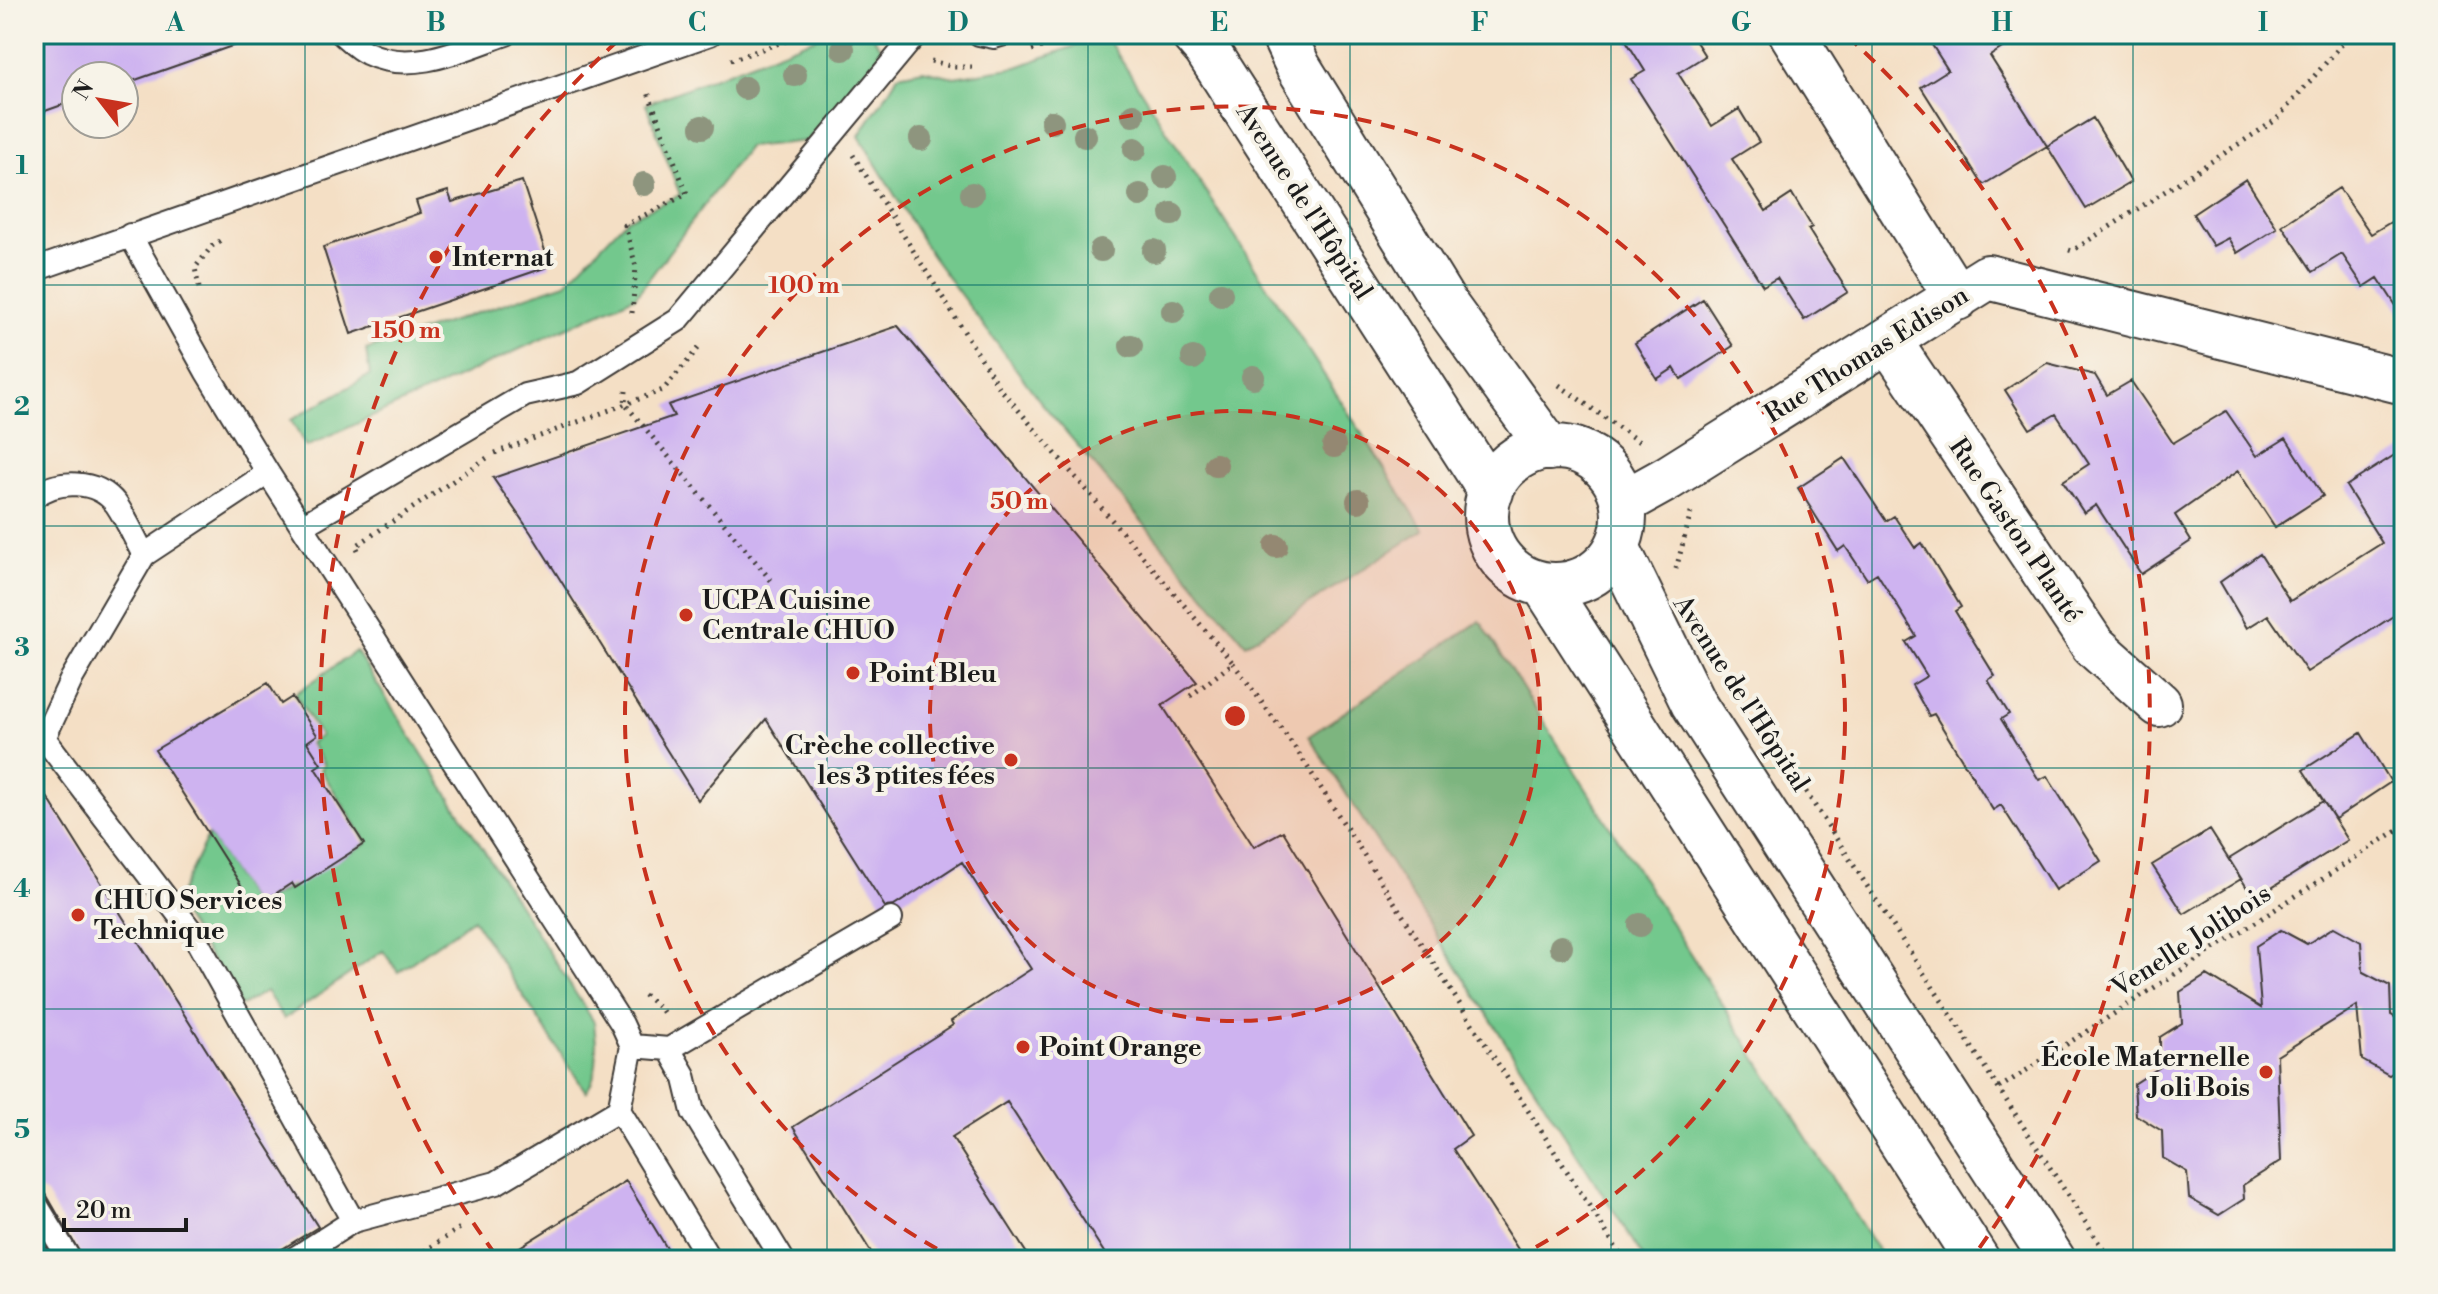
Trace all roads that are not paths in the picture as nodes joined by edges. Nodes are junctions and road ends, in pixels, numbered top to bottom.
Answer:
1 (342, 34) edge
2 (506, 34) edge
3 (710, 34) edge
4 (916, 34) edge
5 (979, 34) edge
6 (1004, 34) edge
7 (1193, 34) edge
8 (1283, 34) edge
9 (1792, 34) edge
10 (130, 235) junction
11 (34, 270) edge
12 (1957, 298) junction
13 (1889, 341) junction
14 (2404, 382) edge
15 (1549, 448) junction
16 (268, 473) junction
17 (1491, 492) junction
18 (34, 497) edge
19 (1623, 503) junction
20 (302, 526) junction
21 (1617, 547) junction
22 (144, 555) junction
23 (1544, 585) junction
24 (72, 678) junction
25 (2159, 704) dead end
26 (34, 716) edge
27 (891, 919) dead end
28 (676, 1045) junction
29 (632, 1046) junction
30 (619, 1110) junction
31 (34, 1201) edge
32 (353, 1221) junction
33 (70, 1260) edge
34 (292, 1260) edge
35 (710, 1260) edge
36 (783, 1260) edge
37 (1977, 1260) edge
38 (2053, 1260) edge

1 - 2 lane
3 - 10 lane
4 - 20 lane
5 - 6 lane
7 - 17 street, Avenue de l'Hôpital
8 - 15 street
9 - 12 street
10 - 11 lane
10 - 16 lane
12 - 13 street, Rue Thomas Edison
12 - 14 street, Rue Thomas Edison
13 - 19 street, Rue Thomas Edison
13 - 25 street, Rue Gaston Planté
15 - 17 street
15 - 19 street
16 - 20 lane
16 - 22 lane
17 - 23 street
18 - 22 lane
19 - 21 street
20 - 29 lane
21 - 23 street
21 - 38 street, Avenue de l'Hôpital
22 - 24 lane
23 - 37 street
24 - 26 lane
24 - 32 lane
27 - 28 lane
28 - 29 lane
28 - 36 lane
29 - 30 lane
30 - 32 lane
30 - 35 lane
31 - 33 lane
32 - 34 lane

